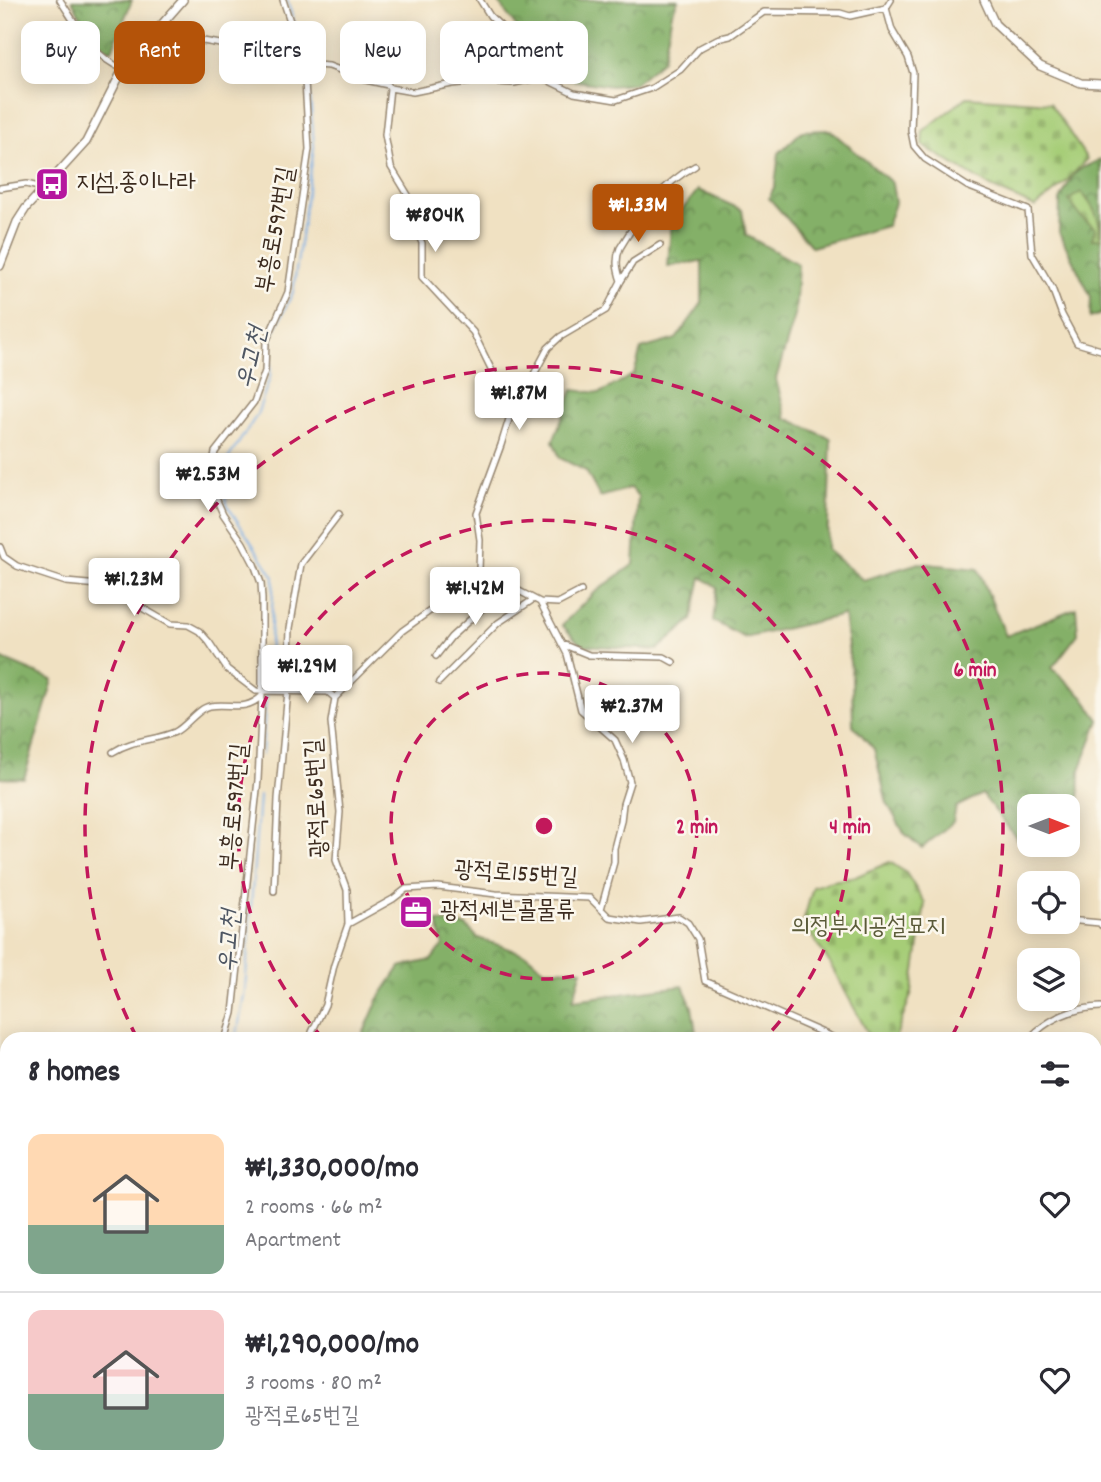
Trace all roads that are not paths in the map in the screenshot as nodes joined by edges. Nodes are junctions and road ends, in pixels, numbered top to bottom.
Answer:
1 (60, 0) edge
2 (183, 0) edge
3 (282, 0) edge
4 (481, 0) edge
5 (891, 0) edge
6 (984, 0) edge
7 (886, 8) junction
8 (164, 21) edge
9 (289, 21) edge
10 (496, 21) edge
11 (114, 65) edge
12 (326, 66) edge
13 (115, 84) edge
14 (304, 84) edge
15 (452, 84) edge
16 (555, 84) edge
17 (1101, 84) edge
18 (390, 88) junction
19 (695, 166) dead end
20 (0, 188) edge
21 (43, 188) junction
22 (660, 245) dead end
23 (0, 266) edge
24 (621, 281) junction
25 (1101, 350) edge
26 (514, 403) junction
27 (339, 514) dead end
28 (0, 547) edge
29 (479, 570) junction
30 (508, 585) junction
31 (581, 591) dead end
32 (537, 601) junction
33 (562, 644) junction
34 (436, 656) dead end
35 (673, 662) dead end
36 (439, 682) dead end
37 (287, 691) junction
38 (264, 693) junction
39 (335, 698) junction
40 (113, 752) dead end
41 (274, 891) dead end
42 (601, 909) junction
43 (1080, 922) edge
44 (348, 924) junction
45 (1101, 925) edge
46 (1101, 1007) edge
47 (227, 1032) edge
48 (312, 1032) edge
49 (821, 1032) edge
50 (1038, 1032) edge

1 - 11 street
2 - 8 main road
3 - 9 street, 부흥로597번길
4 - 10 street
5 - 7 street
6 - 17 main road
7 - 16 street
7 - 25 street
12 - 18 street
13 - 21 main road
14 - 38 street, 부흥로597번길
15 - 18 street
18 - 26 street
19 - 24 street
20 - 21 street
21 - 23 main road
22 - 24 street
24 - 26 street
26 - 29 street
27 - 37 street
28 - 38 street
29 - 30 street
29 - 39 street
30 - 32 street
30 - 34 street
31 - 32 street
32 - 33 street
32 - 36 street
33 - 35 street
33 - 42 street
37 - 38 street
37 - 39 street
37 - 41 street
38 - 40 street
38 - 47 street, 부흥로597번길
39 - 44 street, 광적로65번길
42 - 44 street, 광적로155번길
42 - 49 street, 광적로155번길
43 - 45 street
44 - 48 street, 광적로65번길
46 - 50 street

